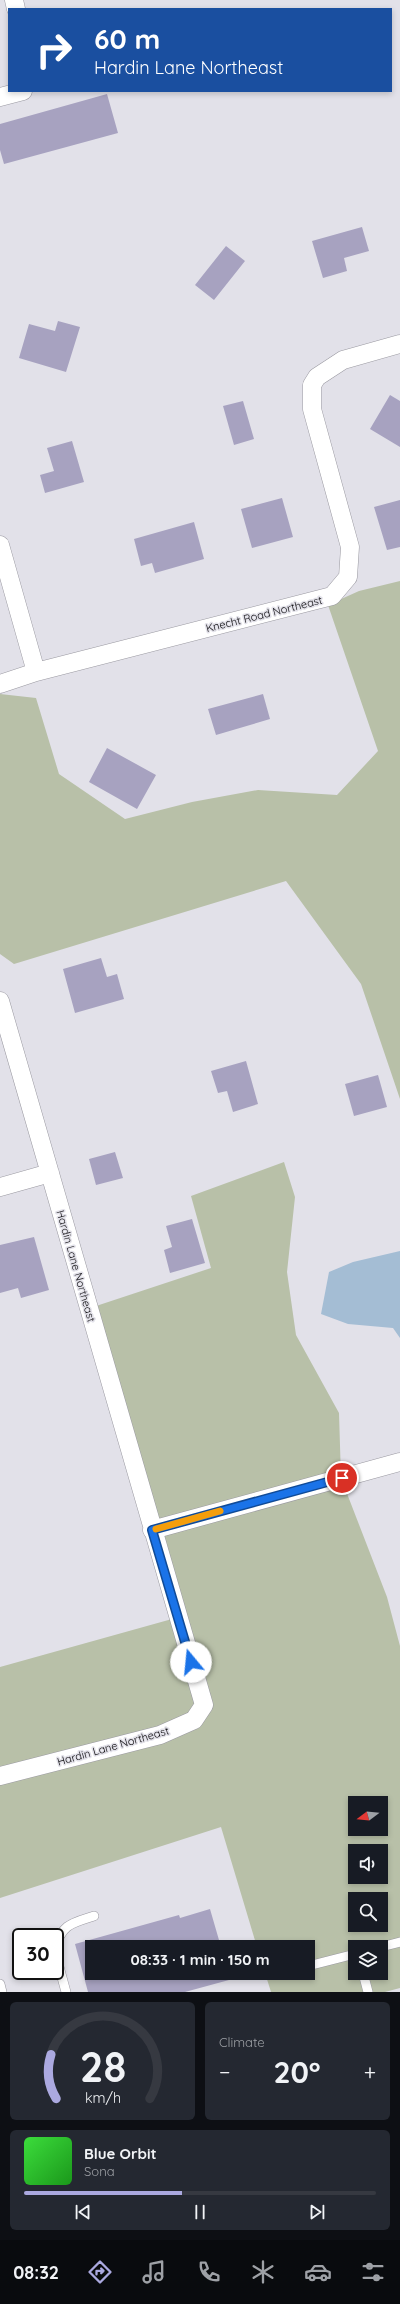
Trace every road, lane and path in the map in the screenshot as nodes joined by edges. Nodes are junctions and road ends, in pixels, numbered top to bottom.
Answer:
1 (20, 92) edge
2 (0, 97) edge
3 (400, 344) edge
4 (0, 545) edge
5 (36, 672) junction
6 (0, 684) edge
7 (0, 1001) edge
8 (50, 1173) junction
9 (0, 1188) edge
10 (400, 1462) edge
11 (152, 1530) junction
12 (0, 1776) edge
13 (94, 1916) dead end
14 (64, 1928) edge
15 (400, 1942) edge
16 (388, 1945) edge
17 (348, 1956) edge
18 (315, 1964) edge
19 (63, 1980) edge
20 (365, 1980) edge
21 (0, 1984) edge
22 (2, 1992) edge
23 (66, 1992) edge
24 (368, 1992) edge

1 - 2 street
3 - 5 street, Knecht Road Northeast
4 - 5 street
5 - 6 street, Knecht Road Northeast
7 - 8 street, Hardin Lane Northeast
8 - 9 street
8 - 11 street, Hardin Lane Northeast
10 - 11 street
11 - 12 street, Hardin Lane Northeast
13 - 14 lane
15 - 16 lane
17 - 18 lane
19 - 23 lane
20 - 24 lane
21 - 22 lane

